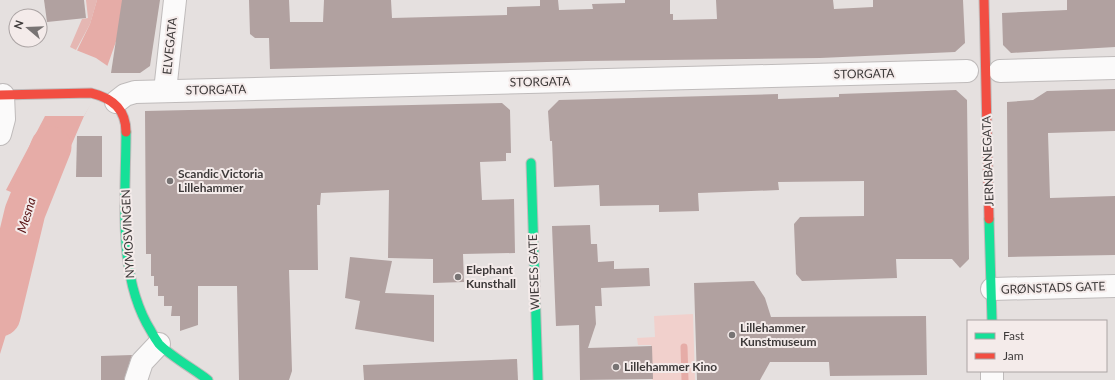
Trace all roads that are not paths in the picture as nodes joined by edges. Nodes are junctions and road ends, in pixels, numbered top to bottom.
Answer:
1 (175, 0) edge
2 (984, 0) edge
3 (1115, 68) edge
4 (984, 71) junction
5 (166, 91) junction
6 (2, 95) edge
7 (107, 98) junction
8 (0, 134) edge
9 (531, 163) dead end
10 (1115, 286) edge
11 (992, 290) junction
12 (992, 320) edge
13 (159, 344) junction
14 (136, 380) edge
15 (208, 380) edge
16 (538, 380) edge

1 - 5 street, ELVEGATA
2 - 4 street, JERNBANEGATA
3 - 4 street, STORGATA
4 - 5 street, STORGATA
4 - 11 street, JERNBANEGATA
5 - 7 street, STORGATA
6 - 7 street
6 - 8 street
7 - 13 street, NYMOSVINGEN
9 - 16 street, WIESES GATE
10 - 11 street, GRØNSTADS GATE
11 - 12 street, JERNBANEGATA
13 - 14 street
13 - 15 street, NYMOSVINGEN

